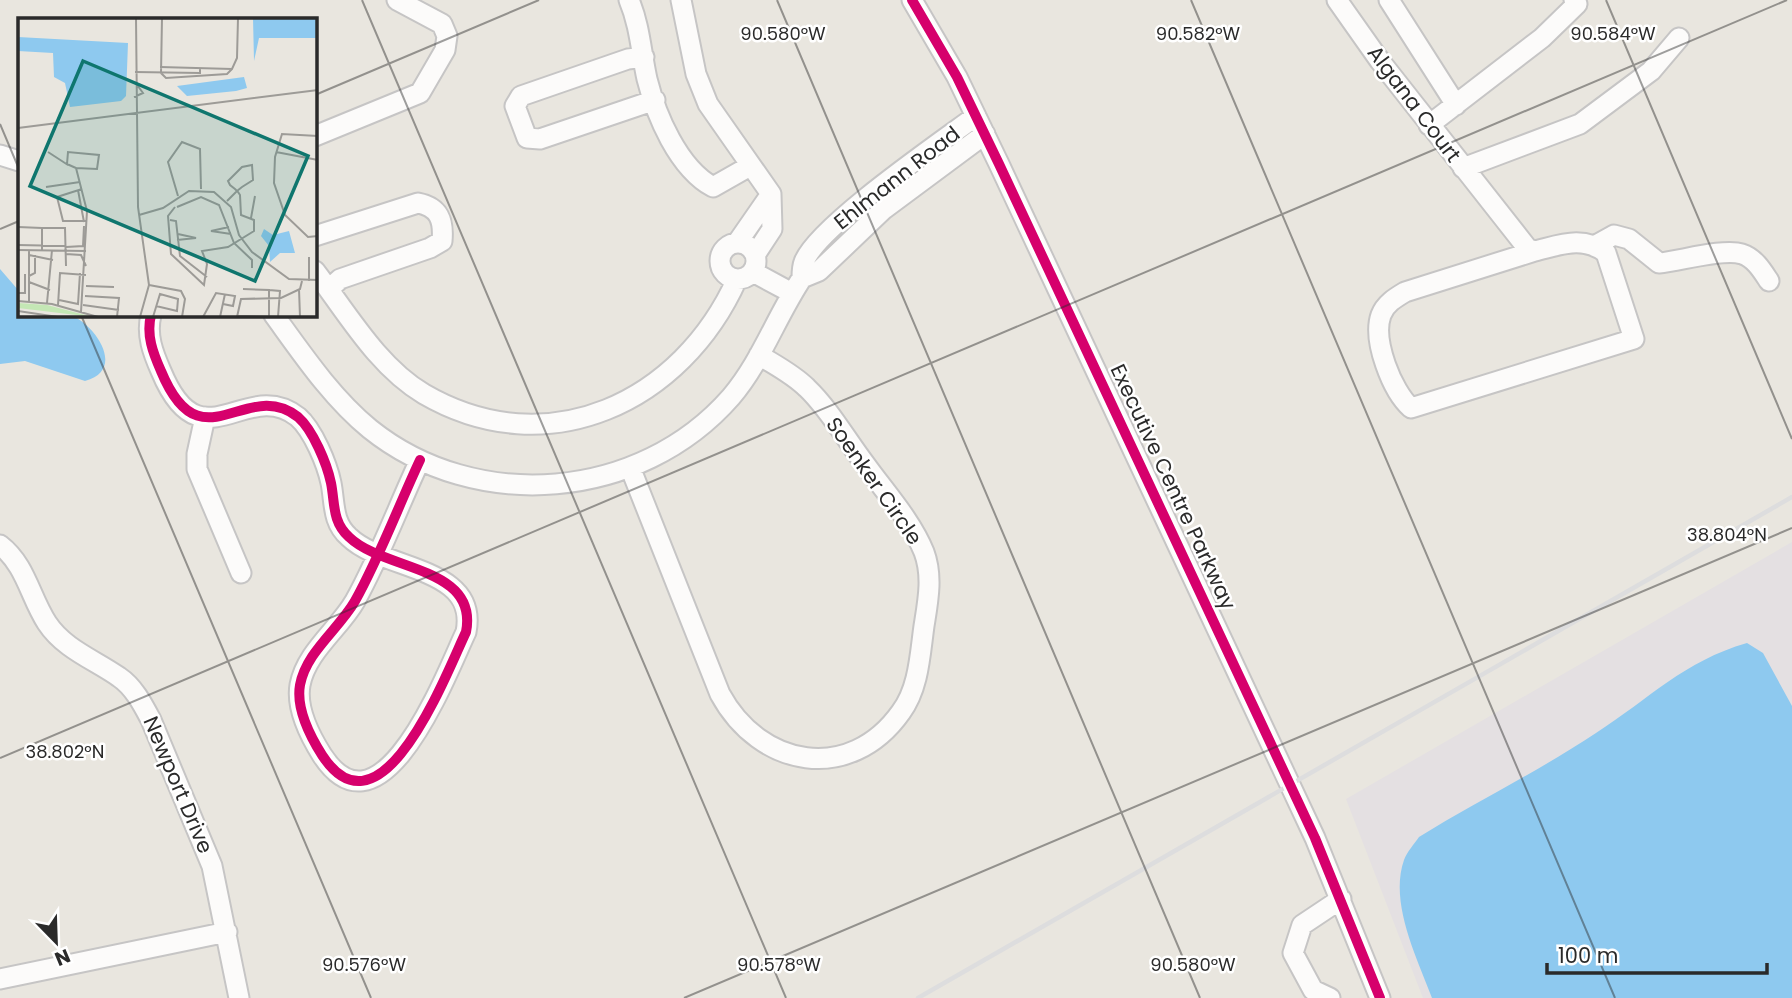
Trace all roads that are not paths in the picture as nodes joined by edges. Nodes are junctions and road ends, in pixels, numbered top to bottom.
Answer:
1 (397, 0) edge
2 (629, 0) edge
3 (681, 0) edge
4 (912, 0) edge
5 (1338, 0) edge
6 (1389, 0) edge
7 (1574, 0) edge
8 (1679, 38) dead end
9 (644, 57) junction
10 (655, 100) junction
11 (1456, 105) junction
12 (980, 125) junction
13 (1429, 125) junction
14 (317, 135) edge
15 (0, 155) edge
16 (18, 161) edge
17 (750, 166) junction
18 (1462, 168) junction
19 (771, 194) junction
20 (317, 235) edge
21 (1596, 245) junction
22 (1535, 251) junction
23 (743, 262) junction
24 (317, 274) edge
25 (1769, 281) dead end
26 (797, 286) junction
27 (329, 289) junction
28 (150, 317) edge
29 (276, 317) edge
30 (759, 355) junction
31 (205, 416) junction
32 (420, 460) junction
33 (630, 467) junction
34 (0, 545) edge
35 (378, 554) junction
36 (241, 573) dead end
37 (1341, 899) junction
38 (227, 932) junction
39 (0, 979) edge
40 (239, 998) edge
41 (1331, 998) edge
42 (1380, 998) edge

1 - 14 street
2 - 9 street
3 - 17 street
4 - 12 street, Executive Centre Parkway
5 - 13 street, Algana Court
6 - 11 street
7 - 11 street
8 - 18 street
9 - 10 street
9 - 10 street
10 - 17 street
11 - 13 street
12 - 26 street, Ehlmann Road
12 - 37 street, Executive Centre Parkway
13 - 18 street, Algana Court
15 - 16 street
17 - 19 street
18 - 22 street, Algana Court
19 - 23 street
19 - 23 street
20 - 27 street
21 - 22 street
21 - 22 street
21 - 25 street
23 - 26 street
23 - 27 street
24 - 27 street
26 - 30 street, Ehlmann Road
28 - 31 street
29 - 32 street, Ehlmann Road
30 - 33 street, Ehlmann Road
30 - 33 street, Soenker Circle
31 - 35 street
31 - 36 street
32 - 33 street, Ehlmann Road
32 - 35 street
34 - 38 street, Newport Drive
35 - 35 street
37 - 41 street
37 - 42 street, Executive Centre Parkway
38 - 39 street
38 - 40 street, Newport Drive

